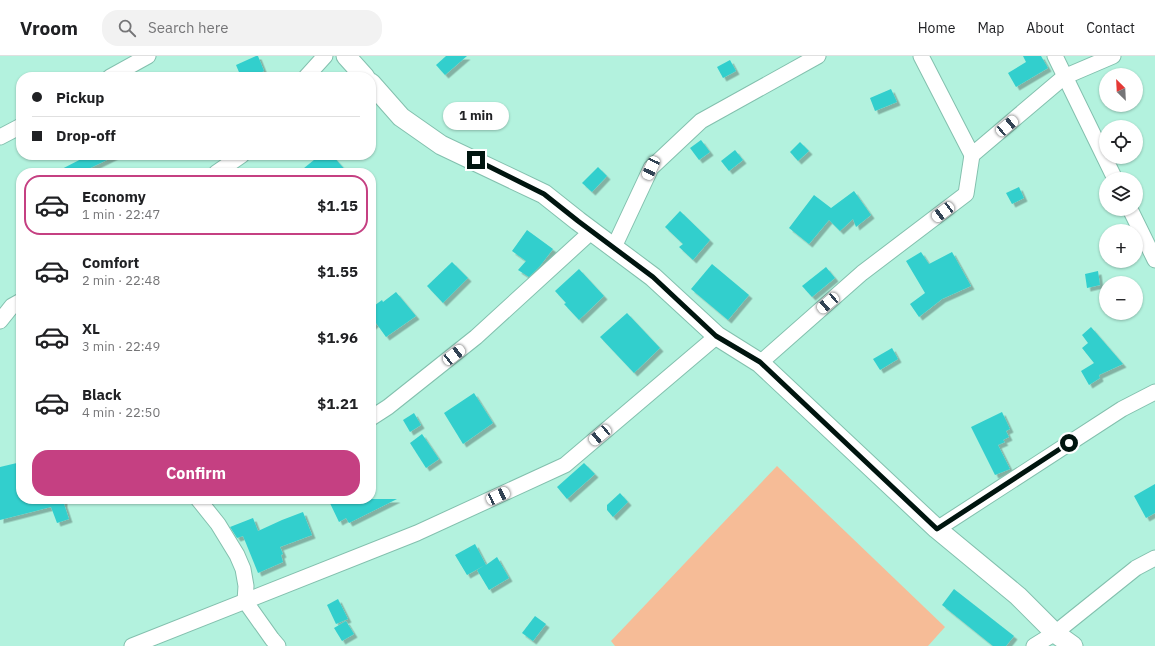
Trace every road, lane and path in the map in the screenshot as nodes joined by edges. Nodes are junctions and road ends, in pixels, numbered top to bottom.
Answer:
1 (148, 56) edge
2 (325, 56) edge
3 (346, 56) edge
4 (818, 56) edge
5 (921, 56) edge
6 (1055, 56) edge
7 (1113, 56) edge
8 (119, 72) edge
9 (311, 72) edge
10 (360, 72) edge
11 (1064, 77) junction
12 (376, 89) edge
13 (16, 129) edge
14 (0, 137) edge
15 (972, 155) junction
16 (235, 160) edge
17 (223, 168) edge
18 (1112, 172) edge
19 (1133, 216) edge
20 (592, 231) junction
21 (614, 248) junction
22 (1155, 260) edge
23 (16, 304) edge
24 (0, 321) edge
25 (716, 336) junction
26 (760, 362) junction
27 (1155, 392) edge
28 (376, 415) edge
29 (202, 504) edge
30 (937, 529) junction
31 (1155, 558) edge
32 (245, 601) junction
33 (1055, 633) junction
34 (132, 646) edge
35 (278, 646) edge
36 (1034, 646) edge
37 (1073, 646) edge

1 - 8 street
2 - 9 street
3 - 10 street
4 - 21 street
5 - 15 street
6 - 11 street
7 - 11 street
11 - 15 street
11 - 18 street
12 - 20 street
13 - 14 street
15 - 26 street
16 - 17 street
19 - 22 street
20 - 21 street
20 - 28 street
21 - 25 street
23 - 24 street
25 - 26 street
25 - 32 street
26 - 30 street
27 - 30 street
29 - 32 street
30 - 33 street
31 - 33 street
32 - 34 street
32 - 35 street
33 - 36 street
33 - 37 street

